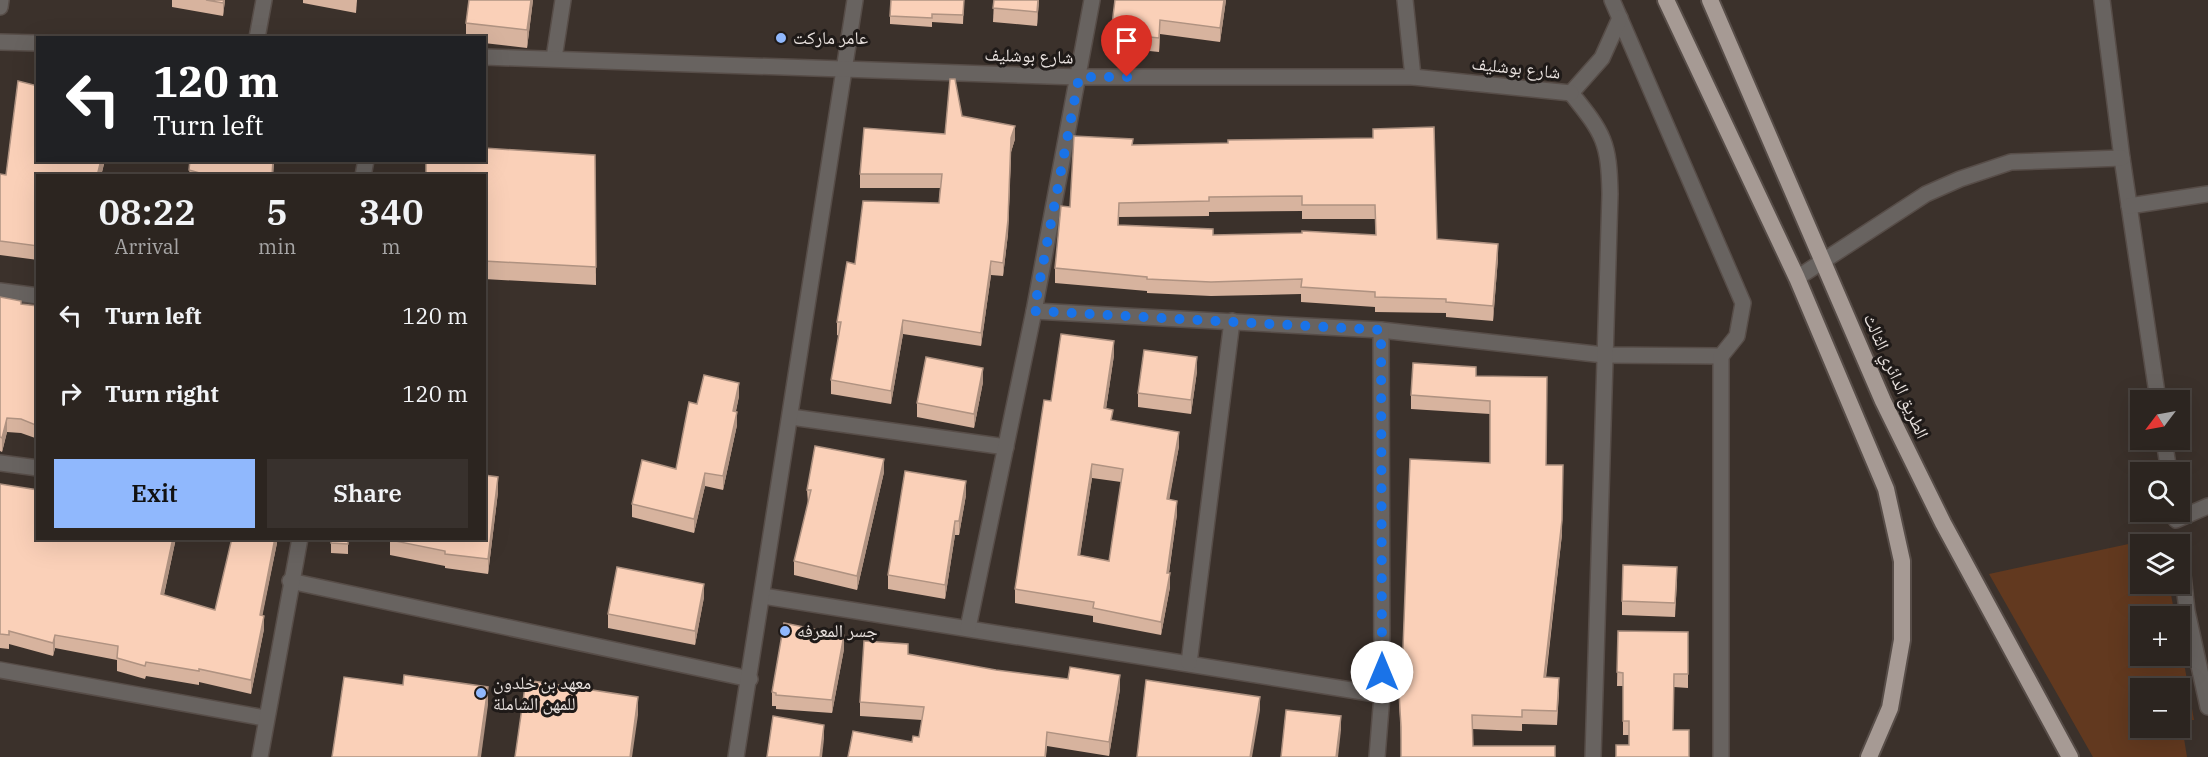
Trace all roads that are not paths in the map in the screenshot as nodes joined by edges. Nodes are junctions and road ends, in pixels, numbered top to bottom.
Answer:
1 (1, 0) edge
2 (264, 0) edge
3 (563, 0) edge
4 (855, 0) edge
5 (1092, 0) edge
6 (1405, 0) edge
7 (1612, 0) edge
8 (1666, 0) edge
9 (1710, 0) edge
10 (2102, 0) edge
11 (0, 7) edge
12 (1620, 18) junction
13 (257, 36) edge
14 (0, 42) edge
15 (36, 43) edge
16 (486, 57) edge
17 (554, 58) junction
18 (846, 69) junction
19 (1413, 76) junction
20 (1079, 77) junction
21 (1571, 93) junction
22 (2122, 158) junction
23 (2208, 194) edge
24 (2129, 206) junction
25 (1823, 262) junction
26 (1797, 278) junction
27 (0, 291) edge
28 (36, 296) edge
29 (1034, 311) junction
30 (1232, 321) junction
31 (1381, 330) junction
32 (1604, 355) junction
33 (1721, 356) junction
34 (2157, 390) edge
35 (791, 417) junction
36 (1006, 447) junction
37 (0, 463) edge
38 (36, 468) edge
39 (2208, 506) edge
40 (2190, 512) edge
41 (300, 540) edge
42 (290, 581) junction
43 (2185, 594) edge
44 (763, 596) junction
45 (968, 628) junction
46 (1189, 663) junction
47 (0, 670) edge
48 (750, 679) junction
49 (2206, 688) edge
50 (1382, 695) junction
51 (2208, 707) edge
52 (265, 718) junction
53 (260, 757) edge
54 (736, 757) edge
55 (1377, 757) edge
56 (1593, 757) edge
57 (1721, 757) edge
58 (1869, 757) edge
59 (2070, 757) edge

1 - 11 street
2 - 13 street
3 - 17 street
4 - 18 street
5 - 20 street
6 - 19 street
7 - 12 street
8 - 26 highway
9 - 25 highway, الطريق الدائري الثالث
10 - 22 street
12 - 21 street
12 - 33 street
14 - 15 street
16 - 17 street, شارع بوشليف
17 - 18 street, شارع بوشليف
18 - 20 street, شارع بوشليف
18 - 35 street
19 - 20 street, شارع بوشليف
19 - 21 street, شارع بوشليف
20 - 29 street
21 - 32 street
22 - 24 street
22 - 25 street
23 - 24 street
24 - 34 street
25 - 26 street
25 - 59 highway, الطريق الدائري الثالث
26 - 58 highway
27 - 28 street
29 - 30 street
29 - 36 street
30 - 31 street
30 - 46 street
31 - 32 street
31 - 50 street
32 - 33 street
32 - 56 street
33 - 57 street
35 - 36 street
35 - 44 street
36 - 45 street
37 - 38 street
39 - 40 street
41 - 42 street
42 - 48 street
42 - 52 street
43 - 49 street
44 - 45 street
44 - 48 street
45 - 46 street
46 - 50 street
47 - 52 street
48 - 54 street
49 - 51 street
50 - 55 street
52 - 53 street

